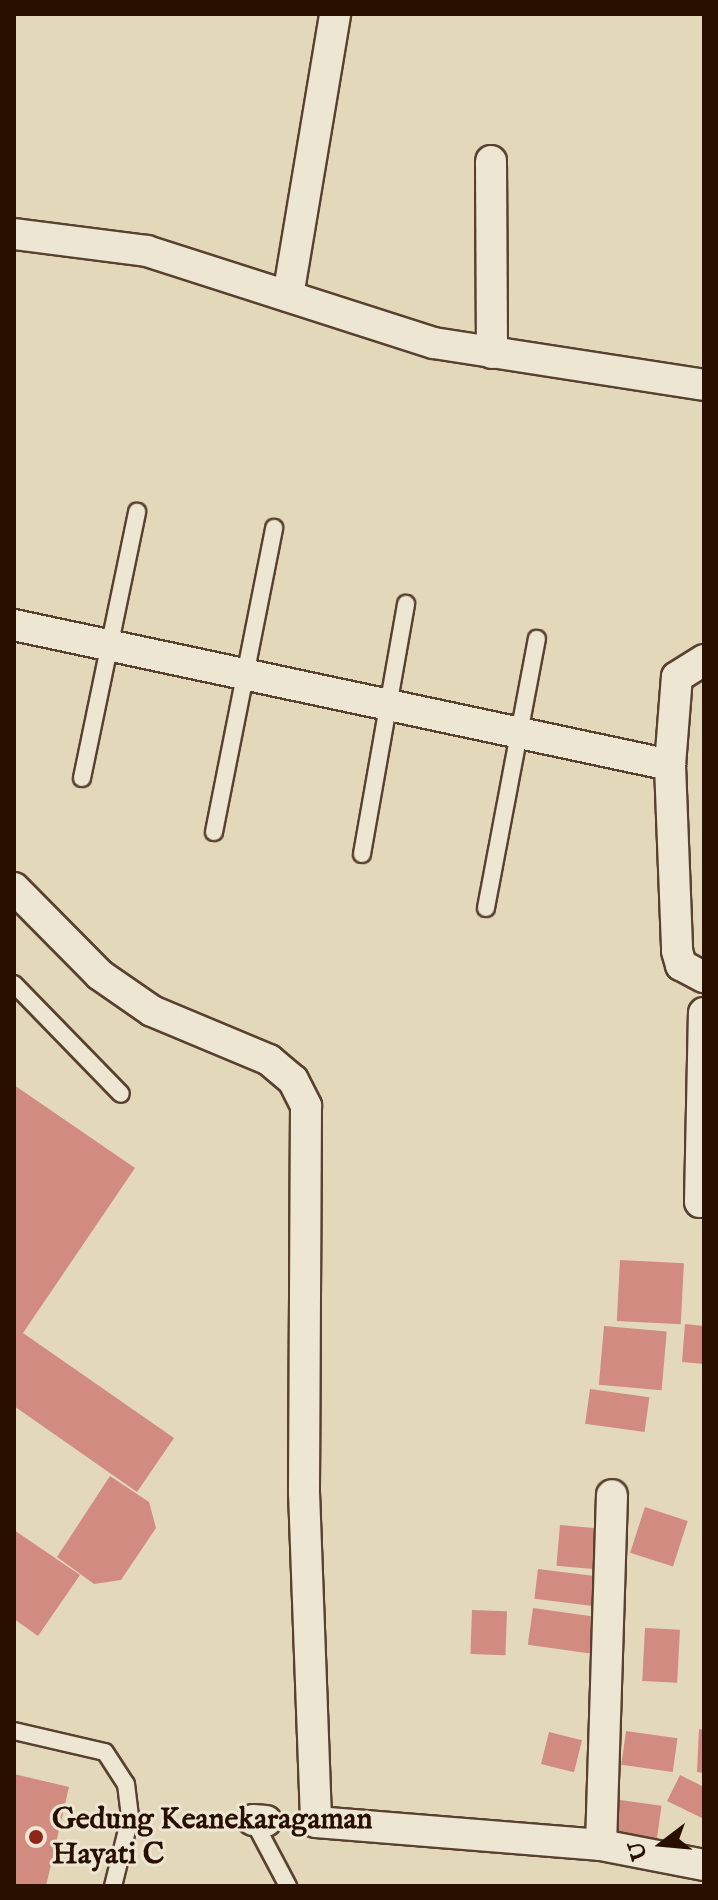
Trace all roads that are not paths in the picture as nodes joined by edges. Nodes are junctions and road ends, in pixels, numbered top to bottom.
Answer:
1 (335, 14) edge
2 (491, 161) dead end
3 (14, 234) edge
4 (288, 296) junction
5 (492, 353) junction
6 (704, 385) edge
7 (137, 512) dead end
8 (274, 528) dead end
9 (406, 604) dead end
10 (14, 625) edge
11 (537, 639) dead end
12 (108, 647) junction
13 (704, 660) edge
14 (245, 677) junction
15 (389, 704) junction
16 (524, 734) junction
17 (670, 765) junction
18 (82, 778) dead end
19 (214, 832) dead end
20 (362, 854) dead end
21 (14, 888) edge
22 (486, 908) dead end
23 (704, 977) edge
24 (14, 984) edge
25 (704, 1013) edge
26 (121, 1094) dead end
27 (702, 1117) edge
28 (700, 1202) dead end
29 (612, 1495) dead end
30 (14, 1731) edge
31 (259, 1820) dead end
32 (601, 1845) junction
33 (704, 1865) edge
34 (113, 1886) edge
35 (288, 1886) edge

1 - 4 street
2 - 5 street
3 - 4 street
4 - 5 street
5 - 6 street
7 - 12 lane
8 - 14 lane
9 - 15 lane
10 - 12 street
11 - 16 lane
12 - 14 street
12 - 18 lane
13 - 17 street
14 - 15 street
14 - 19 lane
15 - 16 street
15 - 20 lane
16 - 17 street
16 - 22 lane
17 - 23 street
21 - 32 street
24 - 26 lane
25 - 27 street
27 - 28 street
29 - 32 street
30 - 34 lane
31 - 35 lane
32 - 33 street

